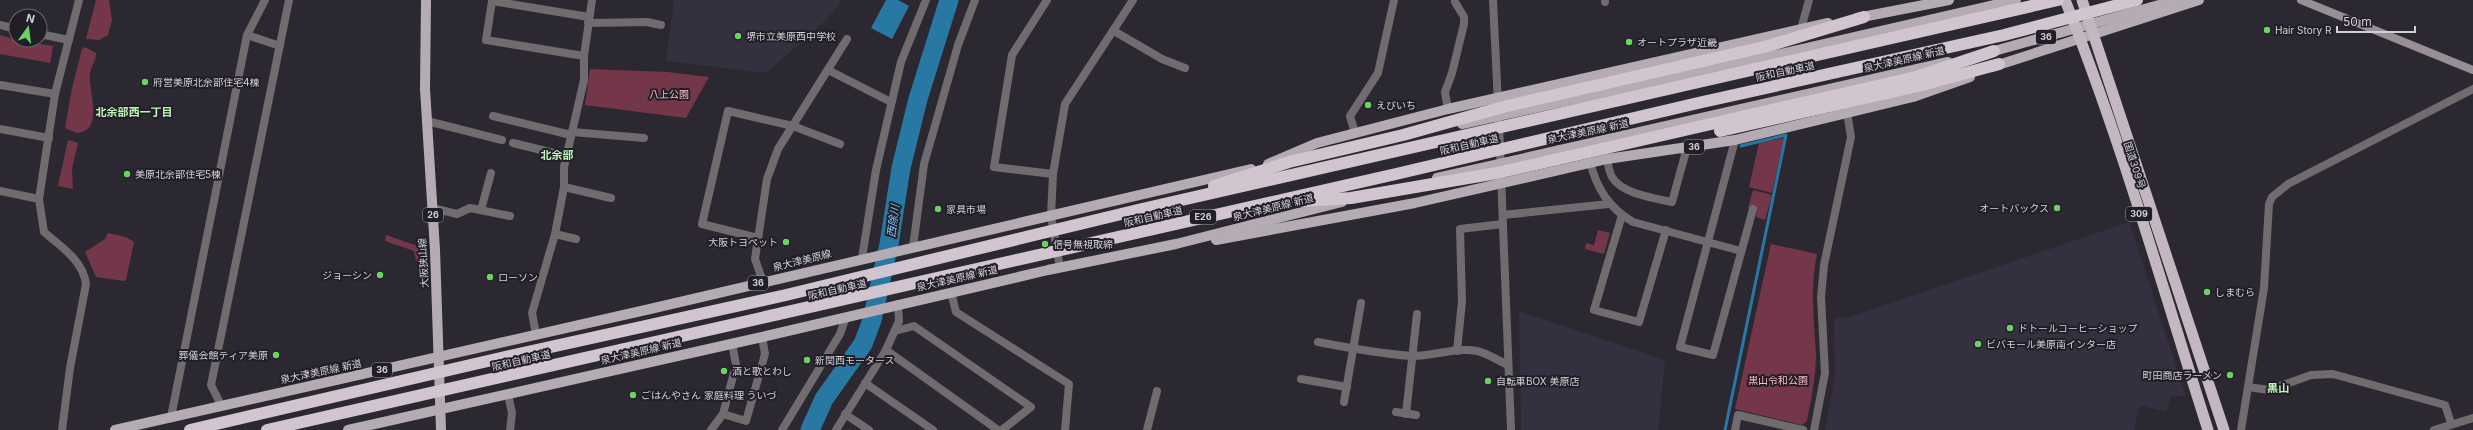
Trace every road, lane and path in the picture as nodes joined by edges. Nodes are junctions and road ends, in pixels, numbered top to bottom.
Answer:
1 (79, 0) edge
2 (265, 0) edge
3 (289, 0) edge
4 (426, 0) edge
5 (592, 0) edge
6 (926, 0) edge
7 (975, 0) edge
8 (1047, 0) edge
9 (1133, 0) edge
10 (1394, 0) edge
11 (1493, 0) edge
12 (1809, 0) edge
13 (1949, 0) edge
14 (2016, 0) edge
15 (2058, 0) edge
16 (2065, 0) edge
17 (2082, 0) edge
18 (2137, 0) edge
19 (2177, 0) edge
20 (2199, 0) edge
21 (2301, 0) edge
22 (1452, 1) edge
23 (1864, 17) junction
24 (588, 20) junction
25 (661, 25) dead end
26 (1801, 29) junction
27 (1114, 31) junction
28 (2094, 34) junction
29 (247, 35) junction
30 (48, 36) edge
31 (847, 39) dead end
32 (2081, 39) junction
33 (69, 40) junction
34 (280, 46) junction
35 (1994, 51) joint
36 (584, 56) junction
37 (1999, 64) junction
38 (1185, 68) dead end
39 (828, 70) junction
40 (2473, 70) edge
41 (1914, 73) junction
42 (0, 85) edge
43 (2473, 89) edge
44 (55, 94) junction
45 (1498, 98) junction
46 (891, 102) junction
47 (1448, 109) junction
48 (1847, 112) junction
49 (493, 116) dead end
50 (1499, 116) junction
51 (427, 121) junction
52 (793, 126) junction
53 (0, 129) edge
54 (572, 134) junction
55 (1355, 134) junction
56 (49, 138) junction
57 (644, 138) dead end
58 (502, 140) dead end
59 (1735, 140) junction
60 (513, 143) dead end
61 (840, 144) dead end
62 (1683, 148) junction
63 (1604, 154) junction
64 (566, 156) junction
65 (1501, 162) junction
66 (1590, 162) junction
67 (1260, 167) junction
68 (491, 172) dead end
69 (1052, 174) junction
70 (1502, 183) junction
71 (564, 188) junction
72 (0, 191) edge
73 (611, 198) dead end
74 (39, 199) junction
75 (1260, 204) junction
76 (1608, 204) junction
77 (432, 208) junction
78 (1142, 209) junction
79 (1753, 209) dead end
80 (481, 210) junction
81 (1503, 215) junction
82 (1622, 215) junction
83 (510, 216) dead end
84 (1050, 216) junction
85 (1503, 224) junction
86 (1666, 230) junction
87 (555, 234) junction
88 (758, 238) junction
89 (576, 239) dead end
90 (1708, 241) junction
91 (1176, 244) junction
92 (910, 247) junction
93 (1741, 250) junction
94 (864, 257) junction
95 (1060, 268) junction
96 (763, 282) junction
97 (951, 292) junction
98 (1361, 303) dead end
99 (897, 305) junction
100 (650, 309) joint
101 (1417, 314) dead end
102 (850, 316) junction
103 (895, 331) junction
104 (536, 334) junction
105 (762, 337) junction
106 (1318, 342) dead end
107 (732, 344) junction
108 (1354, 349) junction
109 (886, 350) junction
110 (1457, 351) junction
111 (1413, 356) junction
112 (439, 357) junction
113 (1508, 365) junction
114 (1302, 379) dead end
115 (865, 383) junction
116 (1347, 387) junction
117 (2248, 387) junction
118 (1157, 391) dead end
119 (508, 394) junction
120 (1344, 402) dead end
121 (222, 405) junction
122 (441, 408) junction
123 (1396, 412) dead end
124 (723, 414) junction
125 (846, 414) junction
126 (1406, 414) junction
127 (1416, 415) dead end
128 (171, 417) junction
129 (2473, 418) edge
130 (2451, 423) junction
131 (62, 430) edge
132 (115, 430) edge
133 (190, 430) edge
134 (267, 430) edge
135 (348, 430) edge
136 (441, 430) edge
137 (510, 430) edge
138 (711, 430) edge
139 (782, 430) edge
140 (836, 430) edge
141 (869, 430) edge
142 (933, 430) edge
143 (998, 430) edge
144 (1002, 430) edge
145 (1065, 430) edge
146 (1147, 430) edge
147 (1511, 430) edge
148 (1735, 430) edge
149 (1803, 430) edge
150 (1814, 430) edge
151 (2208, 430) edge
152 (2224, 430) edge
153 (2241, 430) edge
154 (2434, 430) edge

1 - 33 street
2 - 29 street
3 - 34 street
4 - 51 main road, 大阪狭山線 / 26
5 - 24 street
6 - 46 street
7 - 92 street
8 - 69 street
9 - 27 street
10 - 55 street
11 - 45 street
12 - 26 street
13 - 23 main road, 36
14 - 50 main road, 36
15 - 78 highway, 阪和自動車道 / E26
16 - 32 highway, 国道309号 / 309
17 - 28 highway, 国道309号 / 309
18 - 75 highway, 阪和自動車道 / E26
19 - 35 main road, 36
20 - 28 main road, 36
21 - 40 main road
22 - 47 street
23 - 26 main road, 36
23 - 78 highway
24 - 25 street
24 - 36 street
24 - 36 street
26 - 45 main road, 36
27 - 38 street
27 - 69 street
28 - 32 main road, 36
28 - 152 highway, 国道309号 / 309
29 - 34 street
29 - 128 street
30 - 33 street
31 - 39 street
32 - 37 main road, 36
32 - 151 highway, 国道309号 / 309
33 - 44 street
34 - 121 street
35 - 41 highway
36 - 54 street
37 - 48 main road, 36
37 - 63 highway
39 - 46 street
39 - 52 street
41 - 63 highway
41 - 65 main road, 泉大津美原線 新道 / 36
42 - 44 street
43 - 117 street
44 - 56 street
45 - 47 main road, 36
45 - 50 street
46 - 94 street
47 - 55 main road, 36
48 - 59 main road, 36
48 - 150 street
49 - 54 street
50 - 65 street
50 - 67 main road, 36
51 - 58 street
51 - 77 main road, 大阪狭山線 / 26
52 - 61 street
52 - 88 street
52 - 88 street
53 - 56 street
54 - 57 street
54 - 64 street
55 - 67 main road, 36
56 - 74 street
59 - 62 main road, 36
59 - 90 street
60 - 64 street
62 - 63 main road, 36
62 - 63 street
63 - 66 main road, 36
63 - 75 highway
64 - 71 street
65 - 70 street
65 - 91 main road, 泉大津美原線 新道 / 36
66 - 70 main road, 36
66 - 76 street
67 - 84 main road, 36
68 - 80 street
69 - 84 street
70 - 81 street
70 - 91 main road, 36
71 - 73 street
71 - 87 street
72 - 74 street
74 - 131 street
75 - 134 highway, 阪和自動車道 / E26
76 - 81 street
76 - 82 street
77 - 80 street
77 - 112 main road, 大阪狭山線 / 26
78 - 133 highway, 阪和自動車道 / E26
79 - 93 street
80 - 83 street
81 - 85 street
82 - 86 street
82 - 86 street
84 - 92 main road, 36
84 - 95 street
85 - 110 street
85 - 113 street
86 - 90 street
87 - 89 street
87 - 104 street
88 - 96 street
90 - 93 street
90 - 93 street
91 - 95 main road, 泉大津美原線 新道 / 36
92 - 94 main road, 36
94 - 96 main road, 泉大津美原線 / 36
95 - 97 main road, 泉大津美原線 新道 / 36
96 - 100 main road, 泉大津美原線 / 36
97 - 99 main road, 泉大津美原線 新道 / 36
97 - 145 street
98 - 108 street
99 - 102 main road, 泉大津美原線 新道 / 36
99 - 103 street
100 - 104 main road, 泉大津美原線 新道 / 36
101 - 111 street
102 - 105 main road, 泉大津美原線 新道 / 36
102 - 139 street
103 - 109 street
103 - 144 street
104 - 112 main road, 泉大津美原線 新道 / 36
105 - 107 main road, 泉大津美原線 新道 / 36
105 - 124 street
106 - 108 street
107 - 119 main road, 泉大津美原線 新道 / 36
107 - 124 street
108 - 111 street
108 - 116 street
109 - 115 street
109 - 143 street
110 - 111 street
110 - 113 street
111 - 126 street
112 - 121 main road, 泉大津美原線 新道 / 36
112 - 122 main road, 大阪狭山線 / 26
113 - 147 street
114 - 116 street
115 - 125 street
115 - 142 street
116 - 120 street
117 - 130 street
117 - 153 street
118 - 146 street
119 - 122 main road, 泉大津美原線 新道 / 36
119 - 137 street
121 - 128 main road, 泉大津美原線 新道 / 36
122 - 135 main road, 泉大津美原線 新道 / 36
122 - 136 main road, 大阪狭山線 / 26
123 - 126 street
124 - 138 street
125 - 140 street
125 - 141 street
126 - 127 street
128 - 132 main road, 泉大津美原線 新道 / 36
129 - 130 street
130 - 154 street
148 - 149 street

